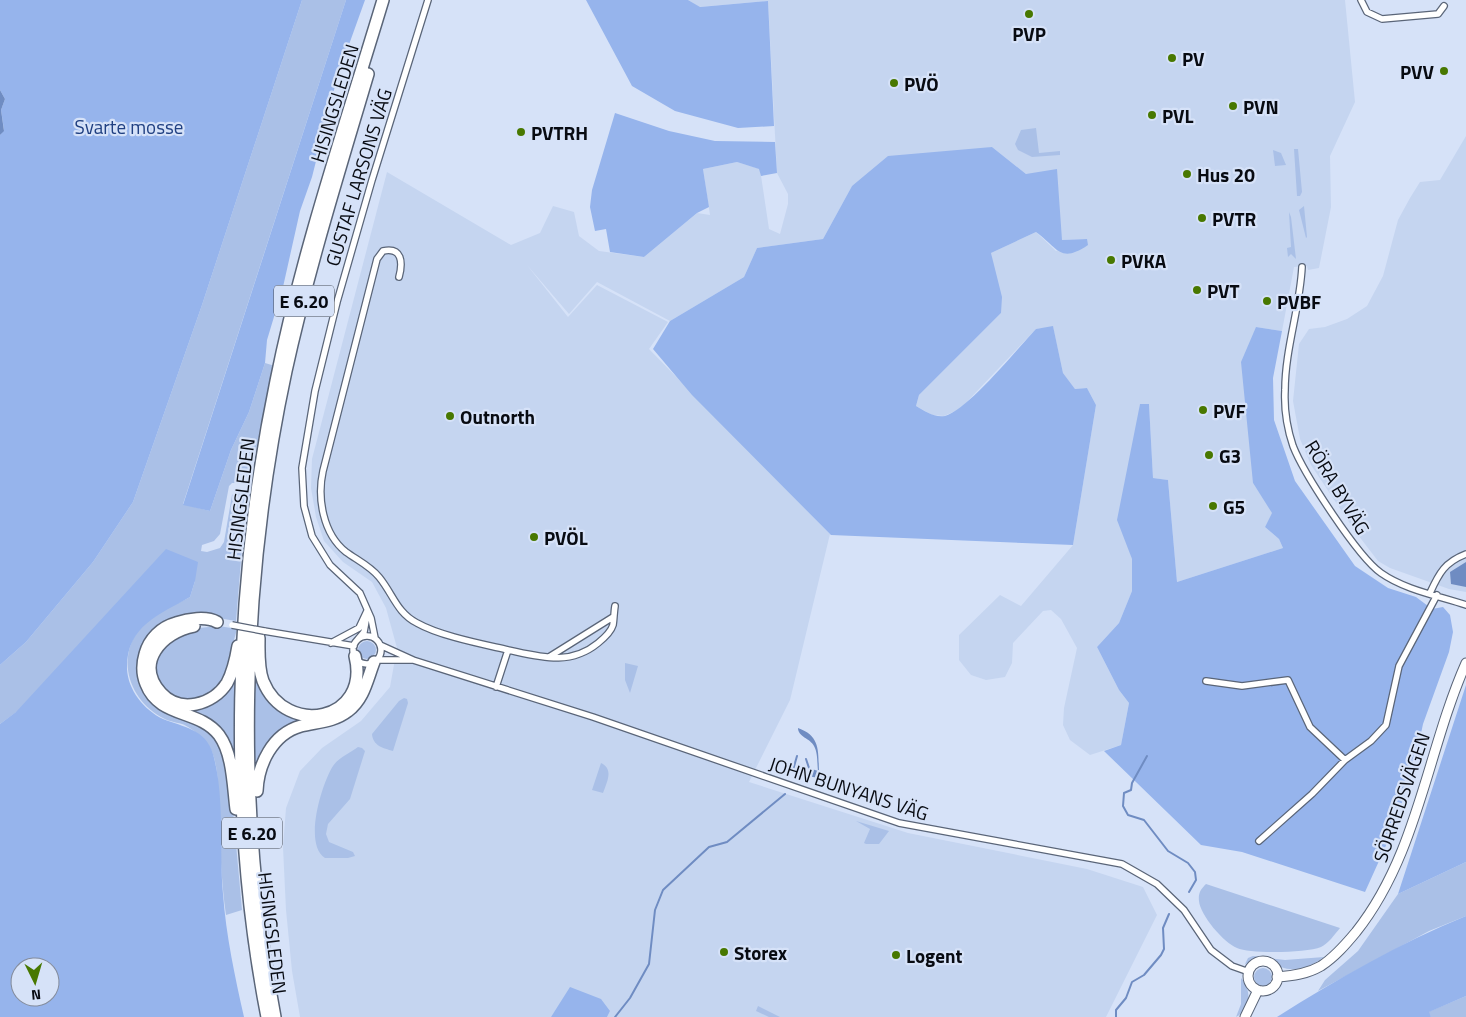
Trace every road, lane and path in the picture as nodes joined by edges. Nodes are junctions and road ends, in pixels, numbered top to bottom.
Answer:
1 (383, 0) edge
2 (391, 0) edge
3 (428, 0) edge
4 (1361, 0) edge
5 (1444, 6) dead end
6 (1302, 267) dead end
7 (399, 277) dead end
8 (1466, 554) edge
9 (257, 559) junction
10 (1434, 594) junction
11 (245, 602) junction
12 (1466, 605) edge
13 (615, 606) dead end
14 (367, 611) junction
15 (613, 617) junction
16 (218, 622) junction
17 (375, 638) junction
18 (358, 639) junction
19 (330, 644) junction
20 (380, 645) junction
21 (508, 650) junction
22 (354, 651) junction
23 (548, 658) junction
24 (412, 660) junction
25 (376, 661) junction
26 (1466, 662) edge
27 (1206, 681) dead end
28 (496, 687) junction
29 (1345, 760) junction
30 (252, 834) junction
31 (1259, 841) dead end
32 (249, 893) junction
33 (1249, 972) junction
34 (1278, 977) junction
35 (1258, 990) junction
36 (267, 1017) edge
37 (275, 1017) edge
38 (1245, 1017) edge

1 - 11 highway, HISINGSLEDEN / E 6.20
2 - 9 highway, HISINGSLEDEN / E 6.20
3 - 14 street, GUSTAF LARSONS VÄG
4 - 5 street
6 - 10 street, RÖRA BYVÄG
7 - 21 street
8 - 10 street
9 - 22 highway
9 - 30 highway, HISINGSLEDEN / E 6.20
10 - 12 street, RÖRA BYVÄG
10 - 29 street
11 - 16 highway
11 - 32 highway, HISINGSLEDEN / E 6.20
13 - 15 street
14 - 17 street, GUSTAF LARSONS VÄG
14 - 18 street
14 - 19 street
15 - 23 street
15 - 23 street
16 - 19 street, bridge
16 - 32 highway
17 - 18 street
17 - 20 street
18 - 22 street
19 - 22 street
20 - 24 street, JOHN BUNYANS VÄG
20 - 25 street
21 - 23 street
21 - 28 street
22 - 25 street
24 - 25 street, JOHN BUNYANS VÄG
24 - 28 street, JOHN BUNYANS VÄG
25 - 30 highway
26 - 34 street, SÖRREDSVÄGEN
27 - 29 street
28 - 33 street, JOHN BUNYANS VÄG
29 - 31 street
30 - 37 highway, HISINGSLEDEN / E 6.20
32 - 36 highway, HISINGSLEDEN / E 6.20
33 - 34 street
33 - 35 street
34 - 35 street, SÖRREDSVÄGEN
35 - 38 street

